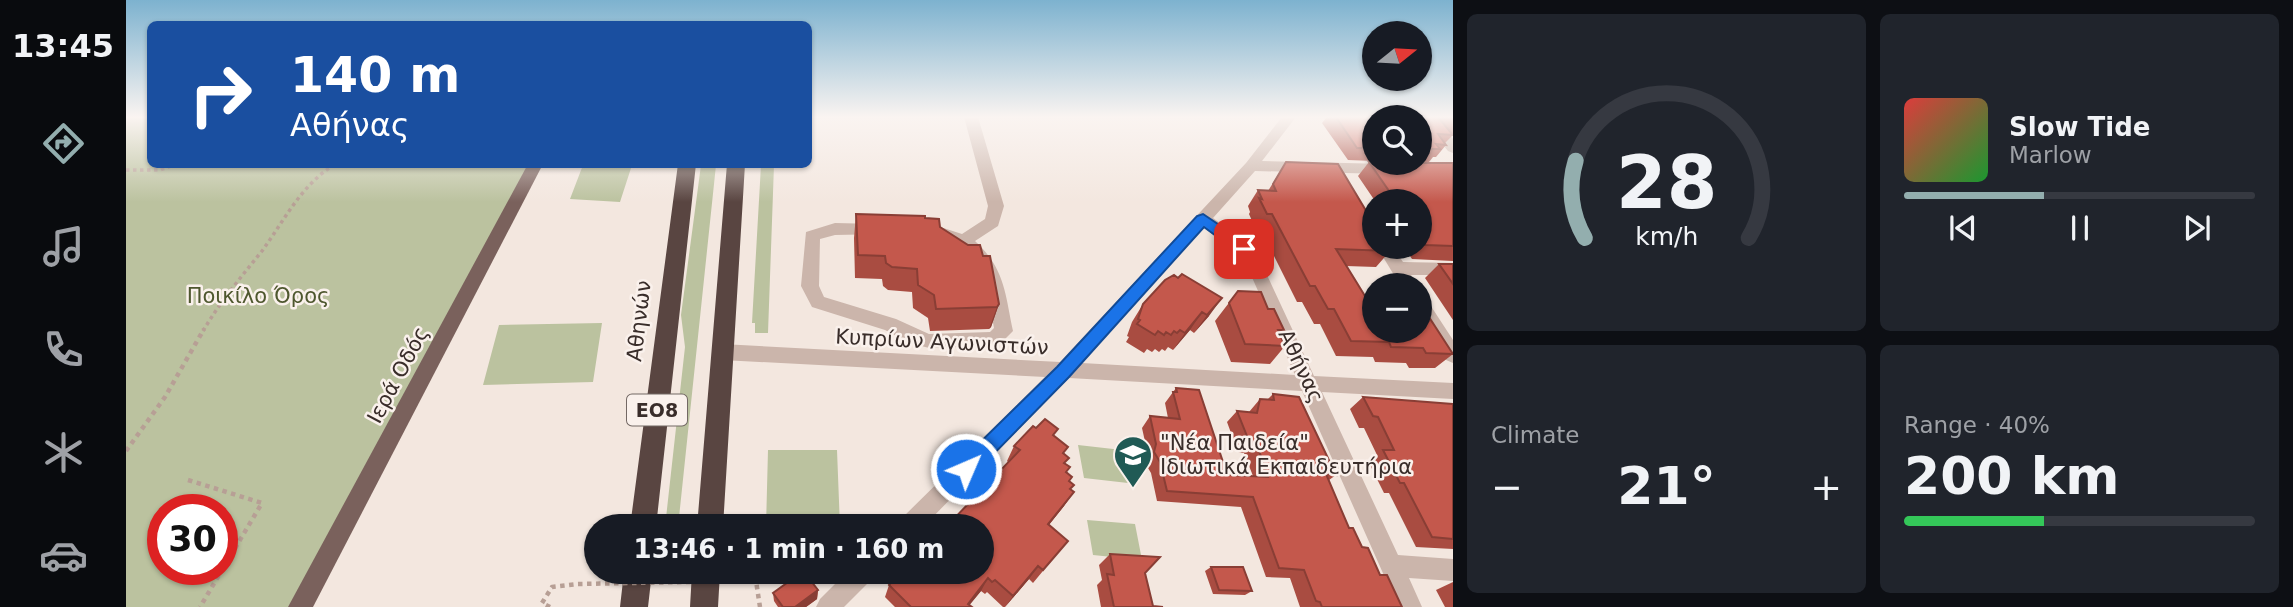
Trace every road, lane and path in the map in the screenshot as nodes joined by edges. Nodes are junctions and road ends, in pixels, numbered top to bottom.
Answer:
1 (979, 145) edge
2 (1267, 145) edge
3 (1251, 166) junction
4 (166, 168) edge
5 (329, 168) edge
6 (534, 168) edge
7 (687, 168) edge
8 (736, 168) edge
9 (1335, 168) junction
10 (1362, 168) edge
11 (126, 170) edge
12 (1348, 188) edge
13 (1203, 219) junction
14 (964, 240) junction
15 (1392, 259) edge
16 (1398, 268) junction
17 (1453, 269) edge
18 (1401, 273) edge
19 (1432, 322) edge
20 (722, 352) junction
21 (1453, 355) edge
22 (1063, 372) junction
23 (1309, 383) junction
24 (1453, 391) edge
25 (126, 451) edge
26 (188, 480) dead end
27 (645, 514) edge
28 (711, 514) edge
29 (921, 514) edge
30 (1390, 566) junction
31 (1453, 570) edge
32 (637, 584) edge
33 (705, 584) edge
34 (851, 584) edge
35 (200, 607) edge
36 (300, 607) edge
37 (550, 607) edge
38 (634, 607) edge
39 (704, 607) edge
40 (760, 607) edge
41 (828, 607) edge
42 (1410, 607) edge

1 - 14 street
2 - 3 street
3 - 9 street
3 - 13 street
4 - 11 path
5 - 25 path
6 - 36 main road, Ιερά Οδός
7 - 27 highway, Αθηνών / ΕΟ8
8 - 20 highway, ΕΟ8
9 - 10 street
9 - 12 street
13 - 22 street
13 - 23 street, Αθήνας
14 - 14 street
15 - 16 street
16 - 17 street
16 - 18 street
19 - 21 street
20 - 22 street, Κυπρίων Αγωνιστών
20 - 28 highway, ΕΟ8
22 - 23 street, Κυπρίων Αγωνιστών
22 - 29 street
23 - 24 street, Κυπρίων Αγωνιστών
23 - 30 street, Αθήνας
26 - 35 path
30 - 31 street
30 - 42 street, Αθήνας
32 - 38 highway
33 - 39 highway
34 - 41 street
37 - 40 path, bridge

